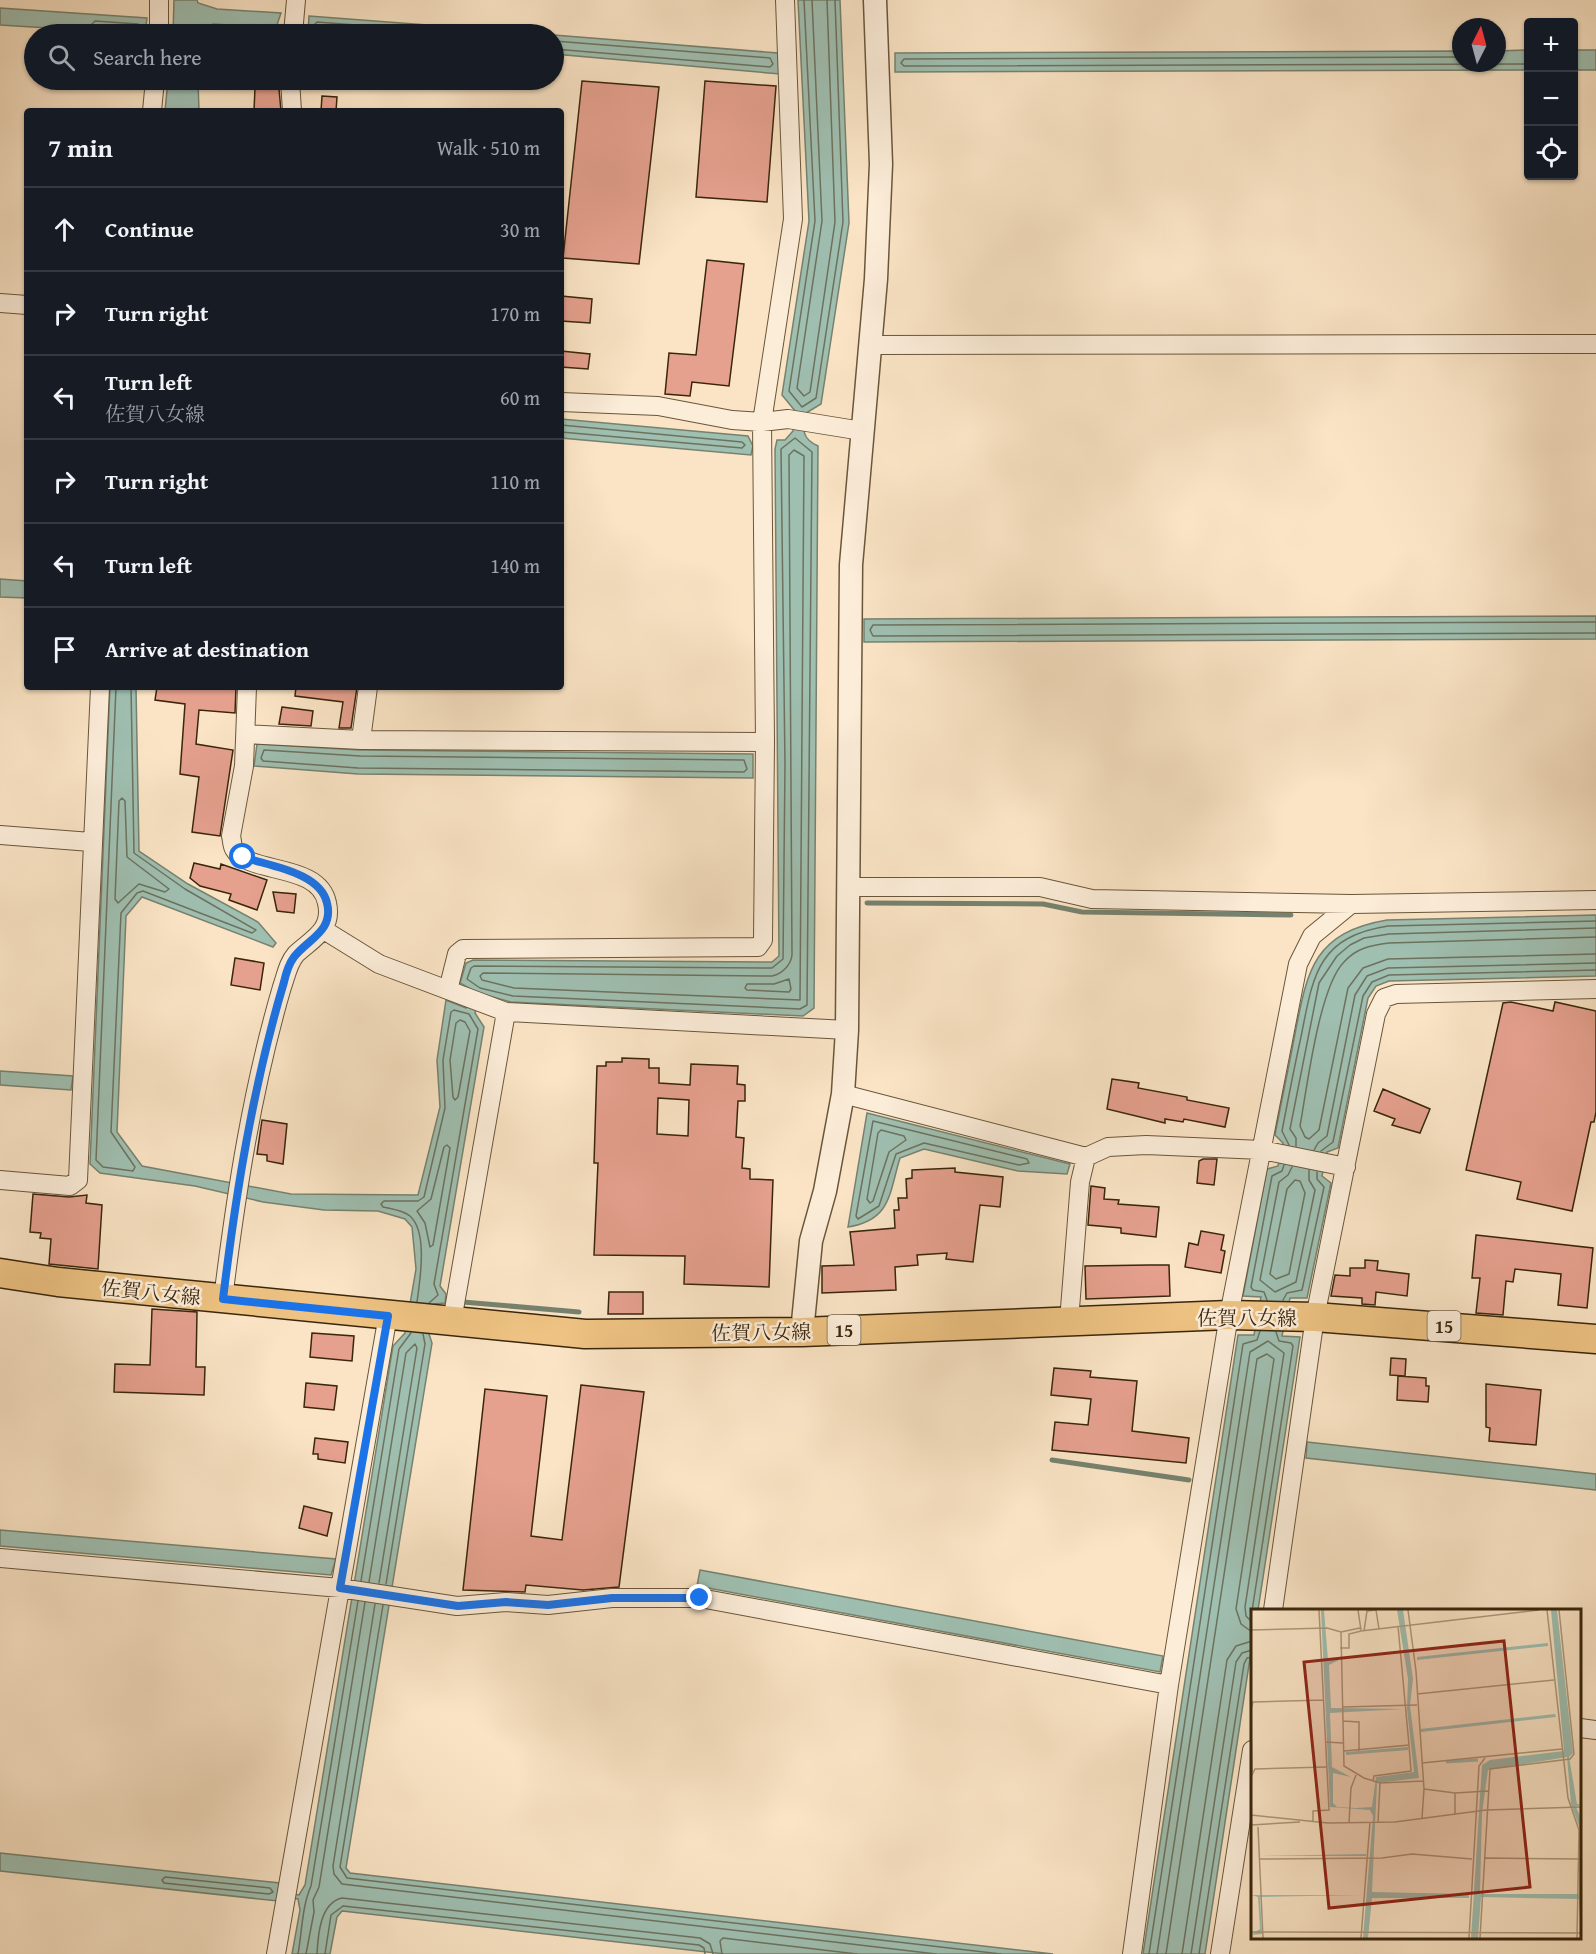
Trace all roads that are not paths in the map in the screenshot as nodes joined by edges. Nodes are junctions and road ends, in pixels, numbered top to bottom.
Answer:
1 (159, 0) edge
2 (296, 0) edge
3 (785, 0) edge
4 (875, 0) edge
5 (159, 24) edge
6 (293, 24) edge
7 (154, 90) edge
8 (291, 90) edge
9 (152, 108) edge
10 (292, 108) edge
11 (0, 303) edge
12 (24, 305) edge
13 (1596, 344) edge
14 (870, 345) junction
15 (564, 402) edge
16 (762, 422) junction
17 (861, 431) junction
18 (100, 690) edge
19 (247, 690) edge
20 (368, 690) edge
21 (246, 734) junction
22 (361, 740) junction
23 (765, 742) junction
24 (0, 835) edge
25 (91, 842) junction
26 (848, 887) junction
27 (1596, 900) edge
28 (1351, 904) junction
29 (324, 930) junction
30 (1596, 989) edge
31 (448, 990) junction
32 (506, 1012) junction
33 (847, 1030) junction
34 (843, 1094) junction
35 (1262, 1150) junction
36 (1086, 1157) junction
37 (1346, 1167) junction
38 (0, 1180) edge
39 (0, 1273) edge
40 (223, 1299) junction
41 (1241, 1315) junction
42 (396, 1316) junction
43 (1304, 1317) junction
44 (444, 1321) junction
45 (1069, 1321) junction
46 (802, 1332) junction
47 (1596, 1339) edge
48 (0, 1558) edge
49 (340, 1588) junction
50 (1273, 1609) edge
51 (1168, 1685) junction
52 (1581, 1728) edge
53 (1596, 1730) edge
54 (1251, 1756) edge
55 (276, 1954) edge
56 (1132, 1954) edge
57 (1220, 1954) edge

1 - 5 street
2 - 6 street
3 - 16 street
4 - 14 street
7 - 9 street
8 - 10 street
11 - 12 street
13 - 14 street
14 - 17 street
15 - 16 street
16 - 17 street
16 - 23 street
17 - 26 street
18 - 25 street
19 - 21 street
20 - 22 street
21 - 22 street
21 - 29 street
22 - 23 street
23 - 31 street
24 - 25 street
25 - 38 street
26 - 28 street
26 - 33 street
27 - 28 street
28 - 35 street
29 - 31 street
29 - 40 street
30 - 37 street
31 - 32 street
32 - 33 street
32 - 44 street
33 - 34 street
34 - 36 street
34 - 46 street
35 - 36 street
35 - 37 street
35 - 41 street
36 - 45 street
37 - 43 street
39 - 40 main road, 佐賀八女線 / 15
40 - 42 main road, 佐賀八女線 / 15
41 - 43 main road, 佐賀八女線 / 15
41 - 45 main road, 佐賀八女線 / 15
41 - 51 street
42 - 44 main road, 佐賀八女線 / 15
42 - 49 street
43 - 47 main road, 佐賀八女線 / 15
43 - 50 street
44 - 46 main road, 佐賀八女線 / 15
45 - 46 main road, 佐賀八女線 / 15
48 - 49 street
49 - 51 street
49 - 55 street
51 - 56 street
52 - 53 street
54 - 57 street

